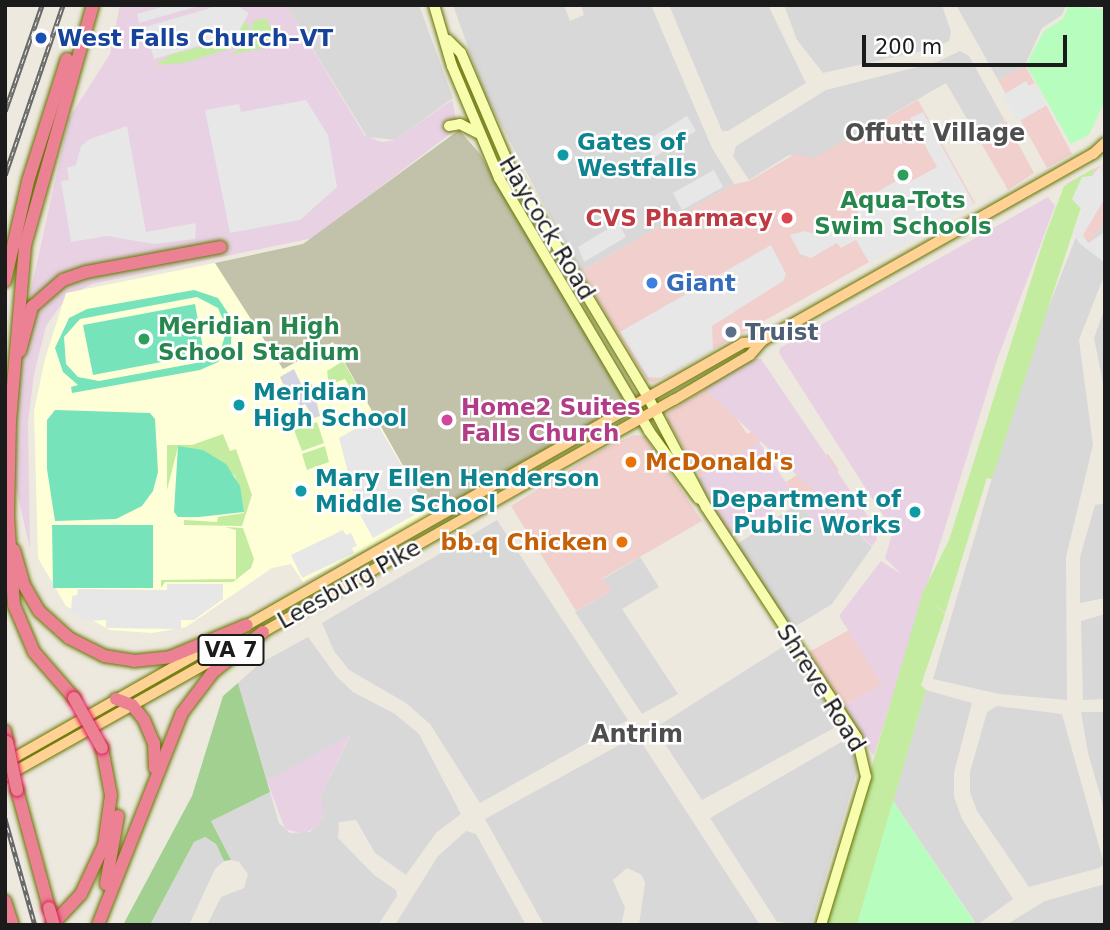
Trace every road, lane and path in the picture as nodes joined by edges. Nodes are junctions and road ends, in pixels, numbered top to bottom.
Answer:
1 (87, 5) edge
2 (93, 5) edge
3 (434, 5) edge
4 (448, 40) junction
5 (449, 126) dead end
6 (478, 132) junction
7 (1105, 143) edge
8 (1099, 153) edge
9 (221, 247) dead end
10 (5, 281) edge
11 (762, 341) junction
12 (648, 397) junction
13 (10, 403) junction
14 (634, 404) junction
15 (655, 411) junction
16 (642, 419) junction
17 (9, 497) junction
18 (706, 507) junction
19 (247, 625) junction
20 (262, 632) junction
21 (116, 699) junction
22 (132, 705) junction
23 (6, 737) edge
24 (103, 753) junction
25 (5, 762) edge
26 (5, 777) edge
27 (152, 782) junction
28 (5, 901) edge
29 (13, 925) edge
30 (53, 925) edge
31 (97, 925) edge
32 (821, 925) edge

1 - 10 highway
2 - 13 highway
3 - 4 main road, Haycock Road
4 - 6 main road, Haycock Road
4 - 12 main road, Haycock Road
5 - 6 main road
6 - 14 main road, Haycock Road
7 - 8 main road, VA 7
8 - 11 main road, VA 7
9 - 13 highway
11 - 12 main road, VA 7
11 - 15 main road, VA 7
12 - 14 main road, Leesburg Pike / VA 7
12 - 15 main road, Haycock Road
13 - 17 highway
14 - 16 main road, Shreve Road
14 - 19 main road, Leesburg Pike / VA 7
15 - 16 main road, Leesburg Pike / VA 7
15 - 18 main road, Shreve Road
16 - 18 main road, Shreve Road
16 - 20 main road, Leesburg Pike / VA 7
17 - 19 highway
17 - 24 highway, bridge
18 - 32 main road, Shreve Road
19 - 21 main road, Leesburg Pike / VA 7
20 - 22 main road, Leesburg Pike / VA 7
20 - 27 highway
21 - 22 highway
21 - 25 main road, Leesburg Pike / VA 7
22 - 26 main road, Leesburg Pike / VA 7
22 - 27 highway
23 - 30 highway, bridge
24 - 30 highway
24 - 31 highway
27 - 31 highway
28 - 29 highway

